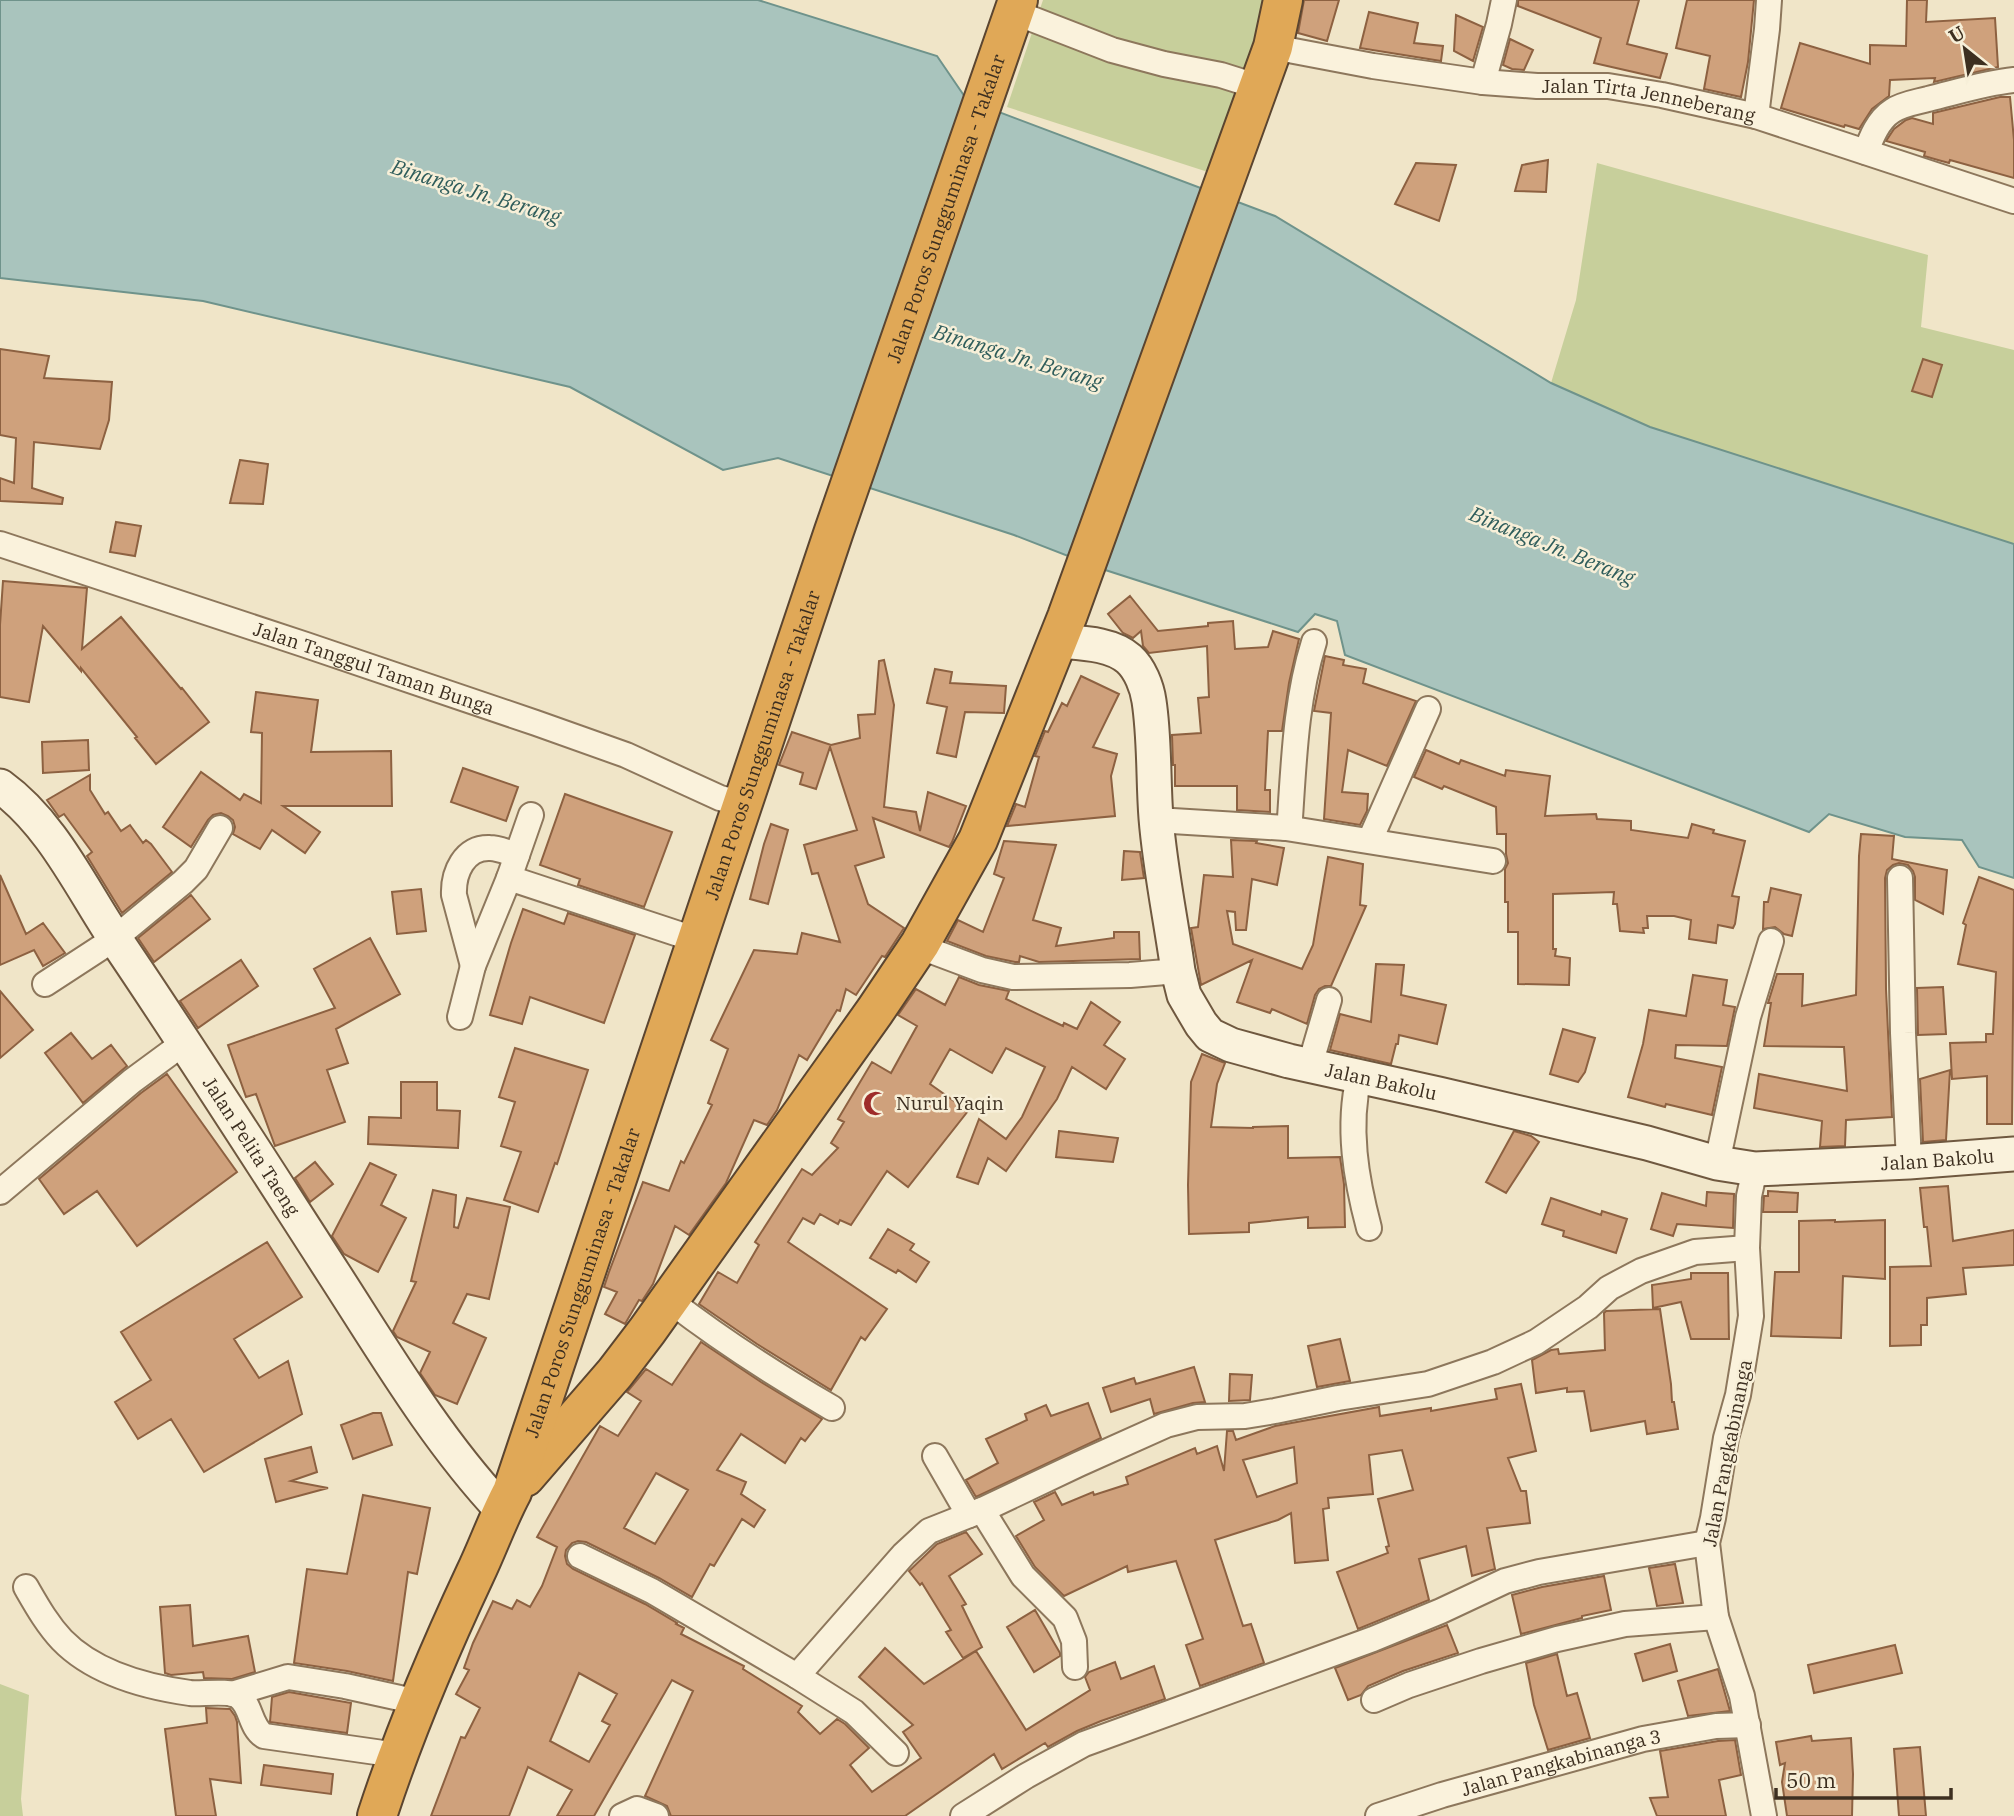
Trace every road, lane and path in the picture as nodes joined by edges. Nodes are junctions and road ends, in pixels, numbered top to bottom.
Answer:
1 (1283, 0) edge
2 (1504, 0) edge
3 (1769, 0) edge
4 (1016, 6) edge
5 (1273, 47) junction
6 (2014, 80) edge
7 (1483, 82) junction
8 (1259, 86) junction
9 (1756, 116) junction
10 (1866, 152) junction
11 (2014, 201) edge
12 (0, 544) edge
13 (1062, 629) junction
14 (1314, 642) dead end
15 (1428, 709) dead end
16 (0, 786) edge
17 (744, 804) junction
18 (531, 815) dead end
19 (1156, 820) junction
20 (220, 828) dead end
21 (1286, 828) junction
22 (1370, 840) junction
23 (1493, 861) dead end
24 (513, 867) junction
25 (1900, 878) dead end
26 (114, 939) junction
27 (697, 940) junction
28 (1771, 942) dead end
29 (918, 946) junction
30 (472, 966) junction
31 (1169, 972) junction
32 (45, 984) dead end
33 (1329, 1000) dead end
34 (460, 1017) dead end
35 (185, 1042) junction
36 (1310, 1065) junction
37 (1357, 1088) junction
38 (2014, 1154) edge
39 (1909, 1162) junction
40 (1717, 1163) junction
41 (1752, 1183) junction
42 (0, 1192) edge
43 (1369, 1228) dead end
44 (1747, 1248) junction
45 (669, 1300) junction
46 (561, 1347) junction
47 (615, 1373) junction
48 (832, 1408) dead end
49 (935, 1456) dead end
50 (507, 1501) junction
51 (975, 1513) junction
52 (1707, 1543) junction
53 (580, 1556) dead end
54 (26, 1587) dead end
55 (1716, 1617) junction
56 (1075, 1667) dead end
57 (797, 1676) junction
58 (232, 1694) junction
59 (1374, 1700) dead end
60 (418, 1702) junction
61 (1748, 1725) junction
62 (896, 1753) dead end
63 (397, 1755) junction
64 (377, 1816) edge
65 (622, 1816) edge
66 (656, 1816) edge
67 (963, 1816) edge
68 (1378, 1816) edge
69 (1764, 1816) edge

1 - 5 highway, Jalan Poros Sungguminasa - Takalar
2 - 7 street
3 - 9 street
4 - 8 street
4 - 17 highway, Jalan Poros Sungguminasa - Takalar
5 - 7 street, Jalan Tirta Jenneberang
5 - 8 highway, Jalan Poros Sungguminasa - Takalar
6 - 10 street
7 - 9 street, Jalan Tirta Jenneberang
8 - 13 highway, Jalan Poros Sungguminasa - Takalar
9 - 10 street, Jalan Tirta Jenneberang
10 - 11 street, Jalan Tirta Jenneberang
12 - 17 street, Jalan Tanggul Taman Bunga
13 - 19 main road, Jalan Bakolu
13 - 29 highway, Jalan Poros Sungguminasa - Takalar
14 - 21 street
15 - 22 street
16 - 26 main road, Jalan Pelita Taeng
17 - 27 highway, Jalan Poros Sungguminasa - Takalar
18 - 24 street
19 - 21 street
19 - 31 main road, Jalan Bakolu
20 - 26 street
21 - 22 street
22 - 23 street
24 - 27 street
24 - 30 street
24 - 30 street
25 - 39 street
26 - 32 street
26 - 35 main road, Jalan Pelita Taeng
27 - 46 highway, Jalan Poros Sungguminasa - Takalar
28 - 40 street
29 - 31 street
29 - 45 highway, Jalan Poros Sungguminasa - Takalar
30 - 34 street
31 - 36 main road, Jalan Bakolu
33 - 36 street
35 - 42 street
35 - 50 main road, Jalan Pelita Taeng
36 - 37 main road, Jalan Bakolu
37 - 40 main road, Jalan Bakolu
37 - 43 street
38 - 39 main road, Jalan Bakolu
39 - 41 main road, Jalan Bakolu
40 - 41 main road, Jalan Bakolu
41 - 44 street, Jalan Pangkabinanga
44 - 51 street
44 - 52 street, Jalan Pangkabinanga
45 - 47 highway, Jalan Poros Sungguminasa - Takalar
45 - 48 street
46 - 47 highway
46 - 50 highway, Jalan Poros Sungguminasa - Takalar
47 - 50 highway, Jalan Poros Sungguminasa - Takalar
49 - 51 street
50 - 60 highway, Jalan Poros Sungguminasa - Takalar
51 - 56 street
51 - 57 street
52 - 55 street, Jalan Pangkabinanga
52 - 67 street
53 - 57 street
54 - 58 street
55 - 59 street
55 - 61 street, Jalan Pangkabinanga
57 - 62 street
58 - 60 street
58 - 63 street
60 - 63 highway, Jalan Poros Sungguminasa - Takalar
61 - 68 street, Jalan Pangkabinanga 3
61 - 69 street, Jalan Pangkabinanga
63 - 64 highway, Jalan Poros Sungguminasa - Takalar
65 - 66 street

